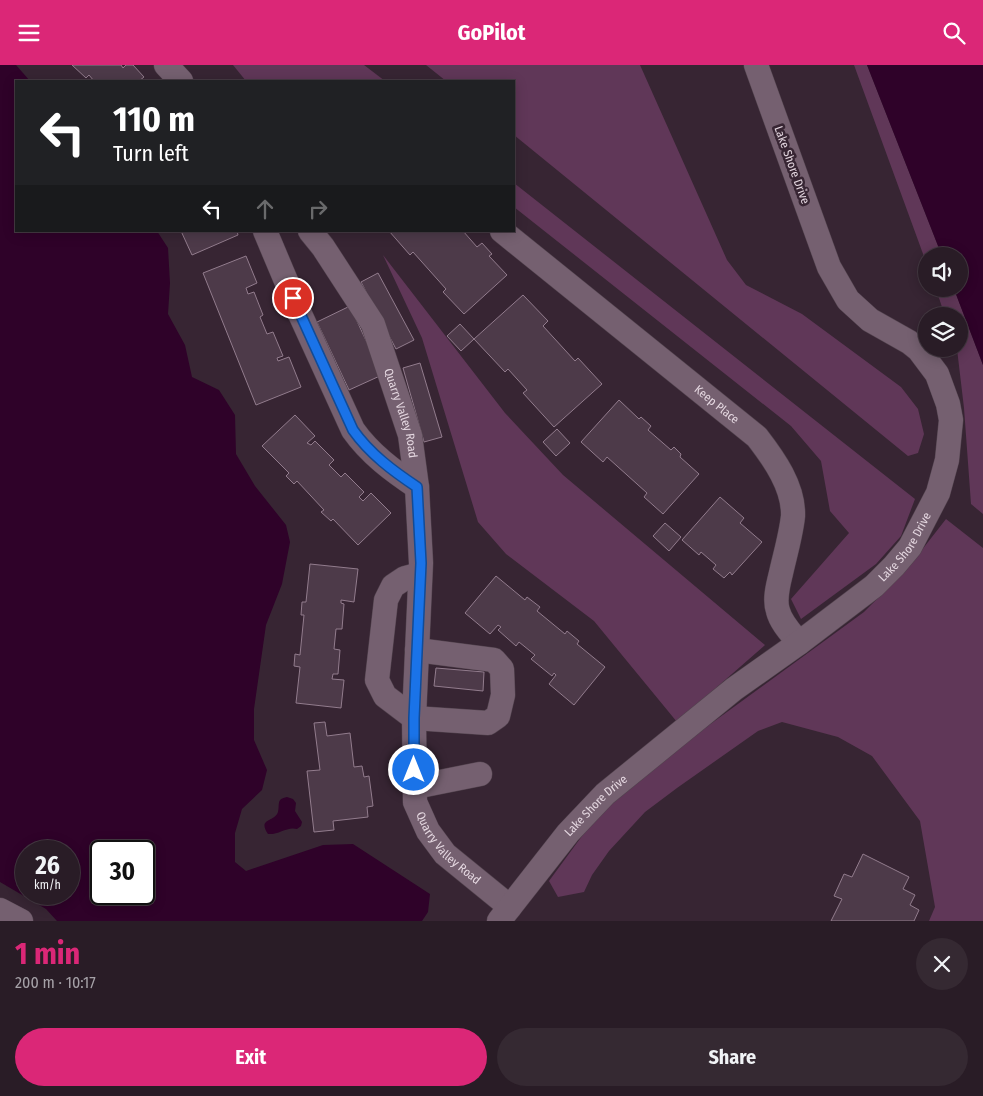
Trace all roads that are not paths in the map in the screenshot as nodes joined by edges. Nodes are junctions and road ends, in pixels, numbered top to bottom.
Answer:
1 (166, 65) edge
2 (756, 65) edge
3 (179, 80) edge
4 (265, 232) edge
5 (311, 232) edge
6 (503, 232) edge
7 (417, 487) junction
8 (420, 574) junction
9 (799, 643) junction
10 (417, 649) junction
11 (414, 718) junction
12 (480, 774) dead end
13 (414, 787) junction
14 (0, 910) edge
15 (504, 914) edge
16 (21, 921) edge

1 - 3 street
2 - 9 street, Lake Shore Drive
4 - 7 street
5 - 7 street, Quarry Valley Road
6 - 9 street, Keep Place
7 - 8 street, Quarry Valley Road
8 - 10 street, Quarry Valley Road
8 - 11 street
9 - 15 street, Lake Shore Drive
10 - 11 street, Quarry Valley Road
10 - 11 street
11 - 13 street, Quarry Valley Road
12 - 13 street
13 - 15 street, Quarry Valley Road
14 - 16 street

